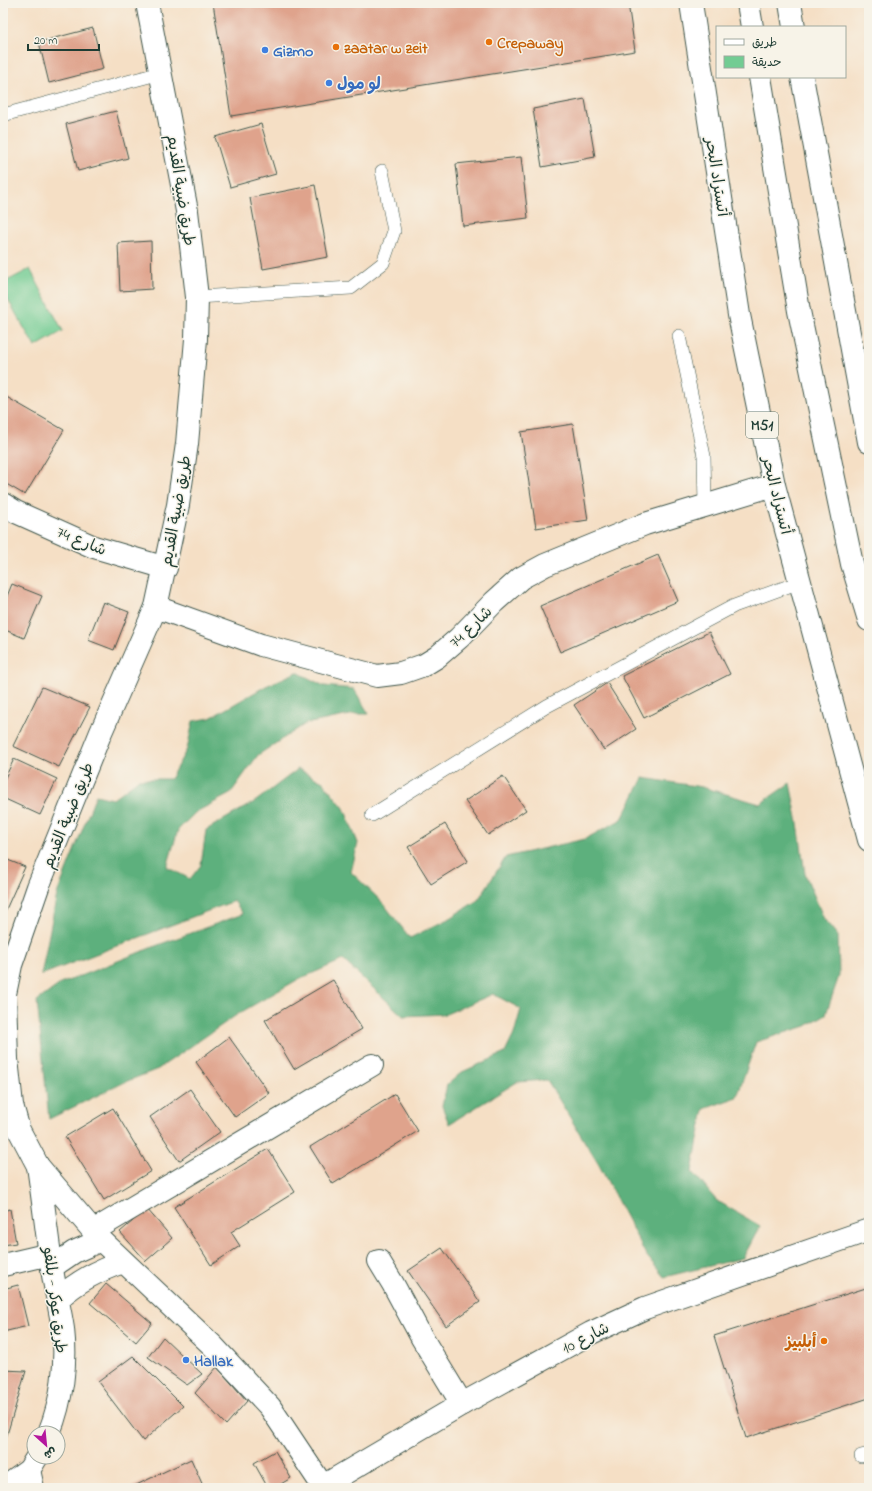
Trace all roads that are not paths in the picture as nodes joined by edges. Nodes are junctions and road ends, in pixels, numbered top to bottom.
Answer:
1 (147, 3) edge
2 (691, 3) edge
3 (748, 3) edge
4 (790, 3) edge
5 (752, 26) edge
6 (794, 26) edge
7 (161, 73) junction
8 (760, 78) edge
9 (802, 78) edge
10 (3, 115) edge
11 (382, 171) dead end
12 (197, 297) junction
13 (679, 336) dead end
14 (869, 442) edge
15 (774, 485) junction
16 (3, 504) edge
17 (705, 505) junction
18 (166, 568) junction
19 (800, 582) junction
20 (156, 607) junction
21 (869, 620) edge
22 (372, 815) dead end
23 (869, 840) edge
24 (7, 961) edge
25 (4, 994) edge
26 (372, 1065) dead end
27 (38, 1166) junction
28 (869, 1230) edge
29 (97, 1235) junction
30 (51, 1261) junction
31 (379, 1261) dead end
32 (123, 1262) junction
33 (3, 1265) edge
34 (58, 1300) junction
35 (462, 1404) junction
36 (52, 1425) edge
37 (33, 1472) edge
38 (322, 1487) edge
39 (4, 1488) edge

1 - 7 main road, طريق ضبية القديم
2 - 15 main road, أتستراد البحر / M51
3 - 5 main road
4 - 6 main road
7 - 10 lane
7 - 12 main road, طريق ضبية القديم
8 - 21 main road
9 - 14 main road
11 - 12 lane
12 - 18 main road, طريق ضبية القديم
13 - 17 lane
15 - 17 main road, شارع 74
15 - 19 main road, أتستراد البحر / M51
16 - 18 main road, شارع 74
17 - 20 main road, شارع 74
18 - 20 main road, طريق ضبية القديم
19 - 22 lane
19 - 23 main road, أتستراد البحر / M51
20 - 24 main road, طريق ضبية القديم
24 - 25 main road, طريق ضبية القديم
25 - 27 main road, طريق ضبية القديم
26 - 29 main road
27 - 29 main road
27 - 30 main road, طريق عوكر - بللفو
28 - 35 main road, شارع 10
29 - 30 main road
29 - 32 main road
30 - 33 main road
30 - 34 main road, طريق عوكر - بللفو
31 - 35 main road
32 - 34 main road
32 - 38 main road
34 - 36 main road, طريق عوكر - بللفو
35 - 38 main road, شارع 10
37 - 39 main road

